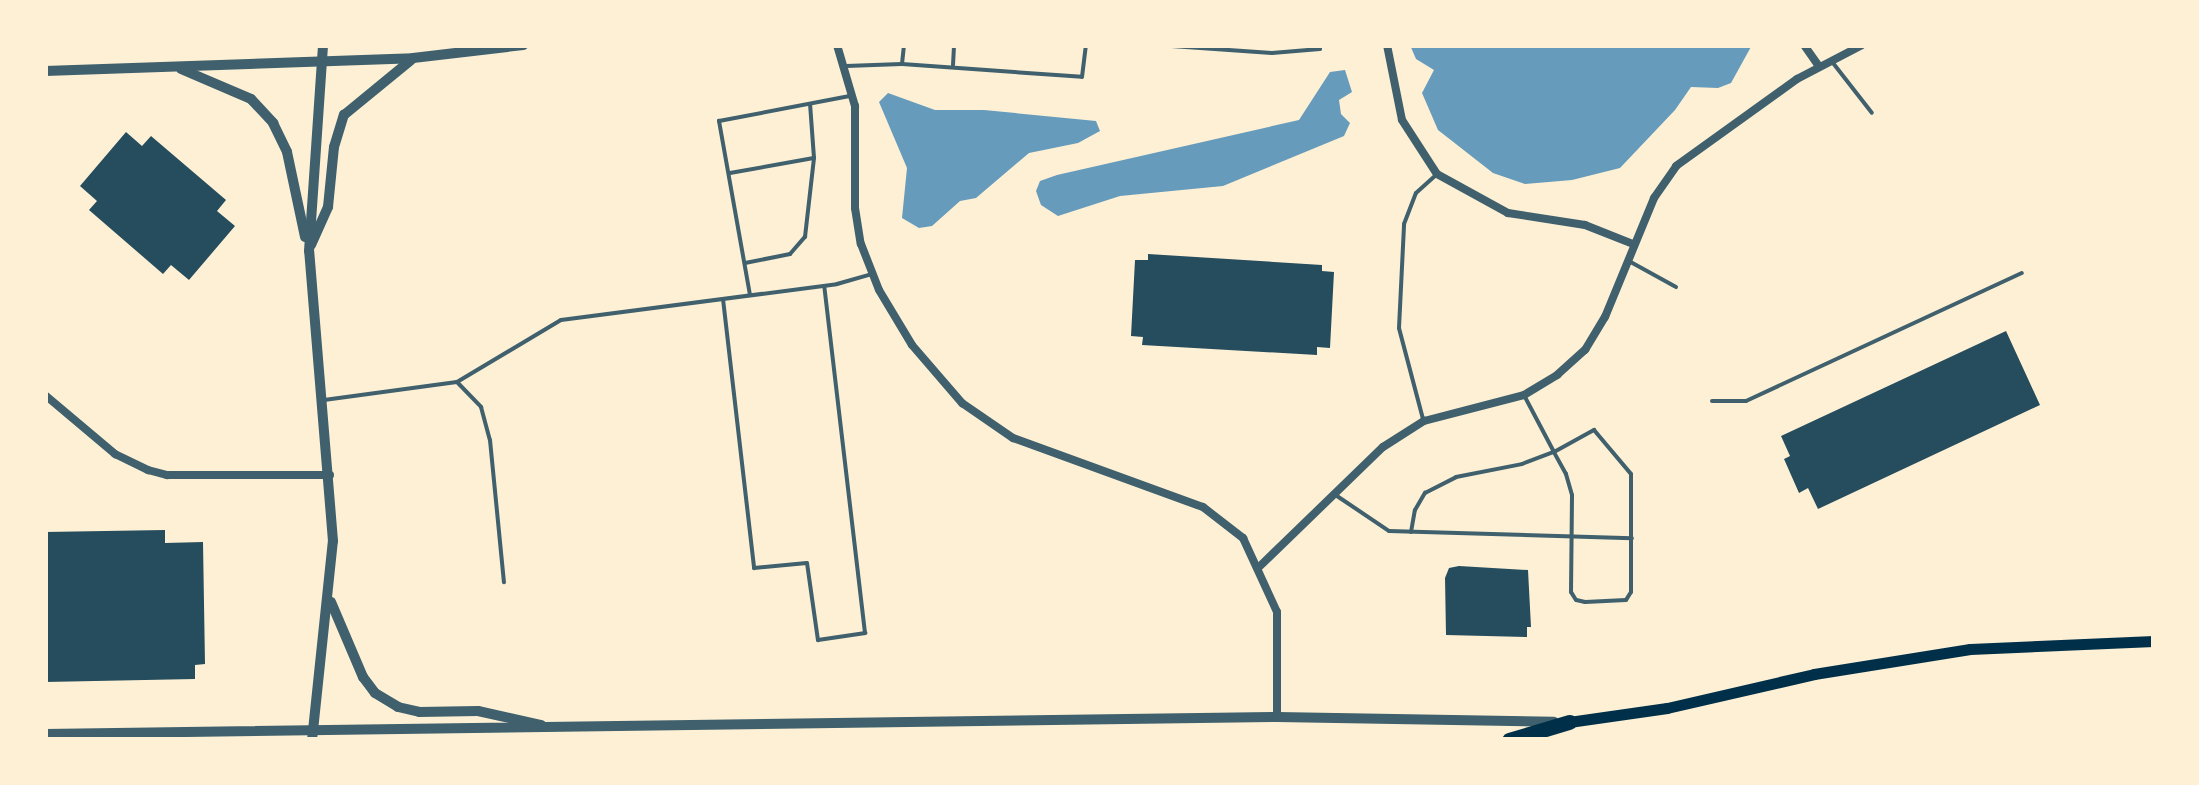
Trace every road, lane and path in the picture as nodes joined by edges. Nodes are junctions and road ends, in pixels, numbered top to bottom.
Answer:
1 (323, 45) edge
2 (523, 45) edge
3 (838, 45) edge
4 (904, 45) edge
5 (954, 45) edge
6 (1086, 45) edge
7 (1157, 45) edge
8 (1320, 45) edge
9 (1386, 45) edge
10 (1804, 45) edge
11 (1862, 45) edge
12 (1189, 46) edge
13 (413, 58) junction
14 (1830, 60) junction
15 (321, 62) junction
16 (902, 64) junction
17 (1818, 65) junction
18 (846, 66) junction
19 (952, 68) junction
20 (180, 69) junction
21 (45, 71) edge
22 (852, 96) junction
23 (810, 104) junction
24 (1872, 113) dead end
25 (814, 158) junction
26 (728, 174) junction
27 (1437, 174) junction
28 (1633, 244) junction
29 (308, 251) junction
30 (1628, 260) junction
31 (744, 264) junction
32 (872, 274) junction
33 (2022, 274) dead end
34 (824, 286) junction
35 (1676, 287) dead end
36 (750, 296) junction
37 (723, 299) junction
38 (457, 382) junction
39 (45, 395) edge
40 (1524, 396) junction
41 (322, 400) junction
42 (1712, 401) dead end
43 (1424, 421) junction
44 (1554, 452) junction
45 (330, 475) junction
46 (1334, 494) junction
47 (1410, 532) junction
48 (1572, 537) junction
49 (1632, 538) junction
50 (1258, 568) junction
51 (504, 582) dead end
52 (330, 600) junction
53 (2154, 641) edge
54 (1277, 717) junction
55 (1569, 722) junction
56 (556, 728) junction
57 (45, 734) edge
58 (313, 734) edge
59 (1509, 740) edge

1 - 15 street
2 - 13 street
3 - 18 street
4 - 16 lane
5 - 19 lane
6 - 19 lane
7 - 12 lane
8 - 12 lane
9 - 27 street
10 - 17 street
11 - 14 street
13 - 15 street
13 - 29 street
14 - 17 street
14 - 24 lane
15 - 20 street
15 - 29 street
16 - 18 lane
16 - 19 lane
17 - 28 street
18 - 22 street
20 - 21 street
20 - 29 street
22 - 23 lane
22 - 32 street
23 - 25 lane
23 - 26 lane
25 - 26 lane
25 - 31 lane
26 - 31 lane
27 - 28 street
27 - 43 lane
28 - 30 street
29 - 41 street
30 - 35 lane
30 - 40 street
31 - 36 lane
32 - 34 lane
32 - 50 street
33 - 42 lane
34 - 36 lane
34 - 37 lane
36 - 37 lane
37 - 38 lane
38 - 41 lane
38 - 51 lane
39 - 45 street
40 - 43 street
40 - 44 lane
41 - 45 street
43 - 46 street
44 - 47 lane
44 - 48 lane
44 - 49 lane
45 - 52 street
46 - 47 lane
46 - 50 street
47 - 48 lane
48 - 49 lane
48 - 49 lane
50 - 54 street
52 - 56 street
52 - 58 street
53 - 55 main road
54 - 55 street
54 - 56 street
55 - 59 highway
56 - 58 street
57 - 58 street

